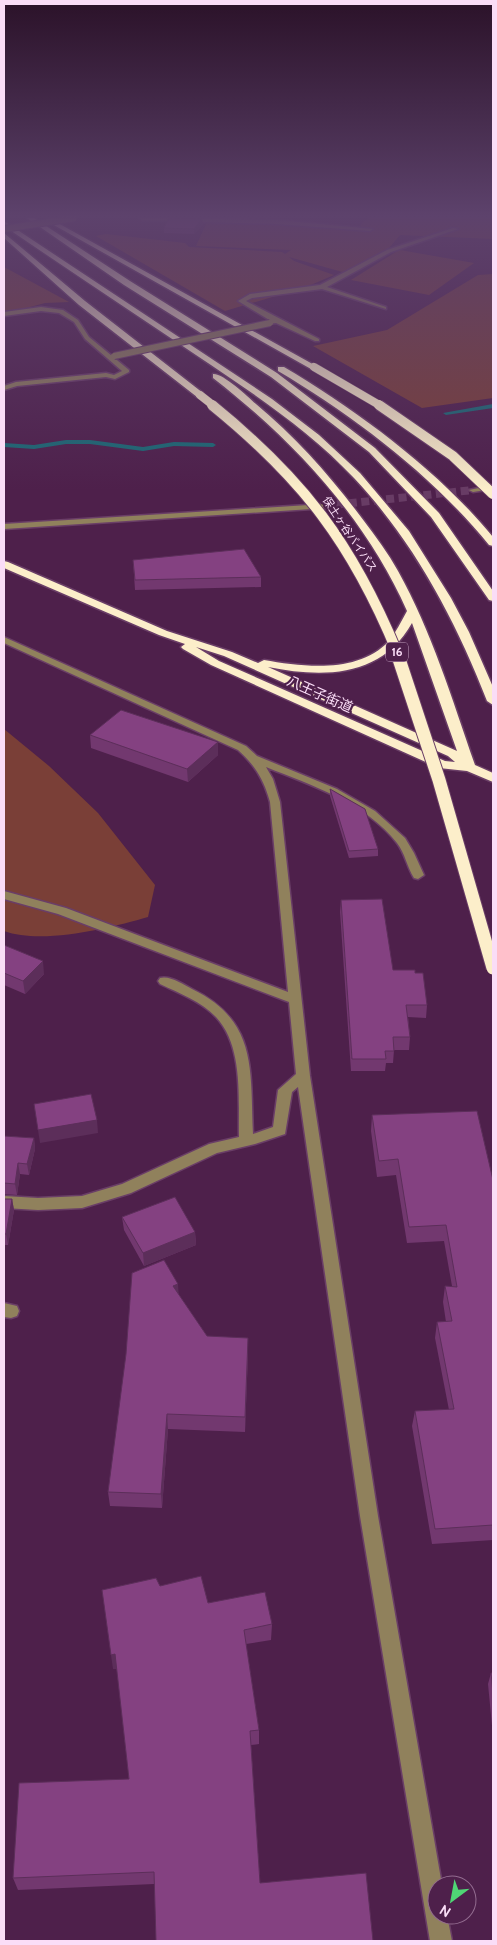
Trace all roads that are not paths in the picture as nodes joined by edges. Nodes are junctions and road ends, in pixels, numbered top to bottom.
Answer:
1 (91, 309) edge
2 (131, 309) edge
3 (132, 309) edge
4 (170, 309) edge
5 (208, 309) edge
6 (253, 309) edge
7 (4, 314) edge
8 (186, 319) junction
9 (273, 322) junction
10 (317, 340) dead end
11 (112, 358) junction
12 (4, 388) edge
13 (493, 487) edge
14 (473, 490) tunnel mouth
15 (493, 494) edge
16 (324, 506) tunnel mouth
17 (4, 527) edge
18 (493, 543) edge
19 (4, 564) edge
20 (493, 598) edge
21 (412, 612) junction
22 (163, 633) junction
23 (4, 640) edge
24 (228, 654) junction
25 (493, 701) edge
26 (255, 758) junction
27 (469, 767) junction
28 (493, 778) edge
29 (418, 875) dead end
30 (4, 895) edge
31 (493, 968) edge
32 (164, 981) dead end
33 (296, 1000) junction
34 (303, 1076) junction
35 (246, 1141) junction
36 (4, 1202) edge
37 (441, 1941) edge

1 - 31 highway, 保土ヶ谷バイパス / 16, bridge
2 - 21 highway, 16
3 - 25 highway, 16
4 - 8 highway
5 - 15 highway, bridge
6 - 9 street
7 - 11 street
8 - 18 highway
8 - 20 highway
9 - 10 street
9 - 11 street, bridge
11 - 12 street
13 - 14 street
16 - 17 street
19 - 22 highway, 八王子街道
21 - 24 highway
21 - 27 highway, 16
22 - 24 highway, 八王子街道
22 - 27 highway, 八王子街道
23 - 26 street
24 - 27 highway, 八王子街道
26 - 29 street
26 - 33 street
27 - 28 highway, 八王子街道
30 - 33 street
32 - 35 street
33 - 34 street
34 - 35 street
34 - 37 street
35 - 36 street

